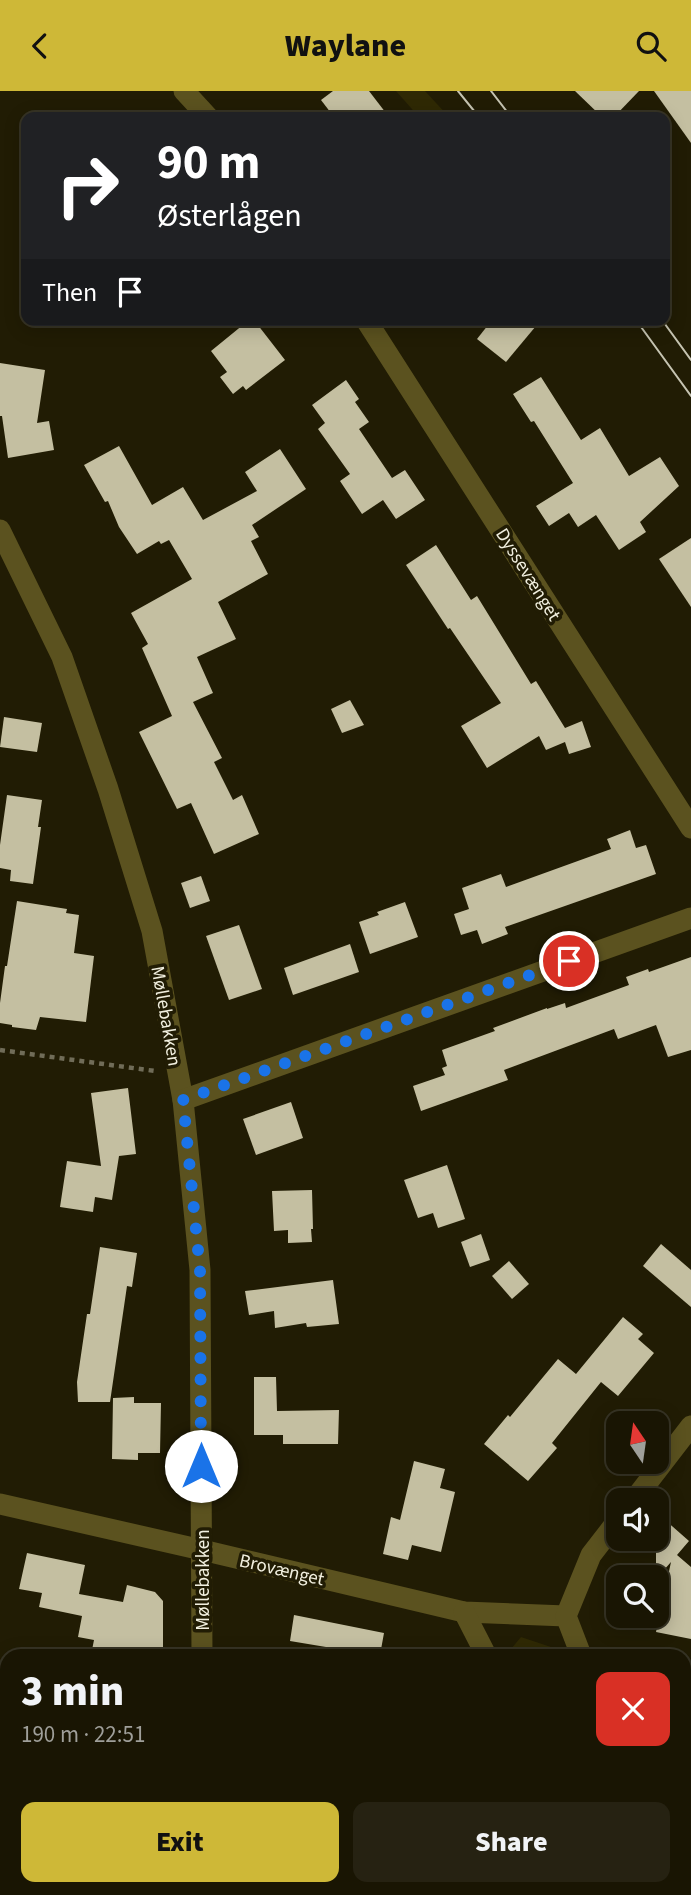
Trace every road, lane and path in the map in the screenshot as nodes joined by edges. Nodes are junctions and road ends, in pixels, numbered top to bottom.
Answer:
1 (184, 91) edge
2 (203, 112) edge
3 (370, 326) edge
4 (0, 530) edge
5 (691, 828) edge
6 (691, 918) edge
7 (0, 1050) edge
8 (177, 1074) junction
9 (183, 1100) junction
10 (691, 1426) edge
11 (643, 1488) edge
12 (0, 1504) edge
13 (606, 1536) edge
14 (202, 1550) junction
15 (464, 1612) junction
16 (566, 1616) junction
17 (202, 1649) edge
18 (483, 1649) edge
19 (579, 1649) edge

1 - 2 street
3 - 5 street, Dyssevænget
4 - 8 street, Møllebakken
6 - 9 street
7 - 8 path
8 - 9 street, Møllebakken
9 - 14 street, Møllebakken
10 - 11 street
12 - 14 street, Brovænget
13 - 16 street
14 - 15 street, Brovænget
14 - 17 street, Møllebakken
15 - 16 street, Brovænget
15 - 18 street
16 - 19 street

